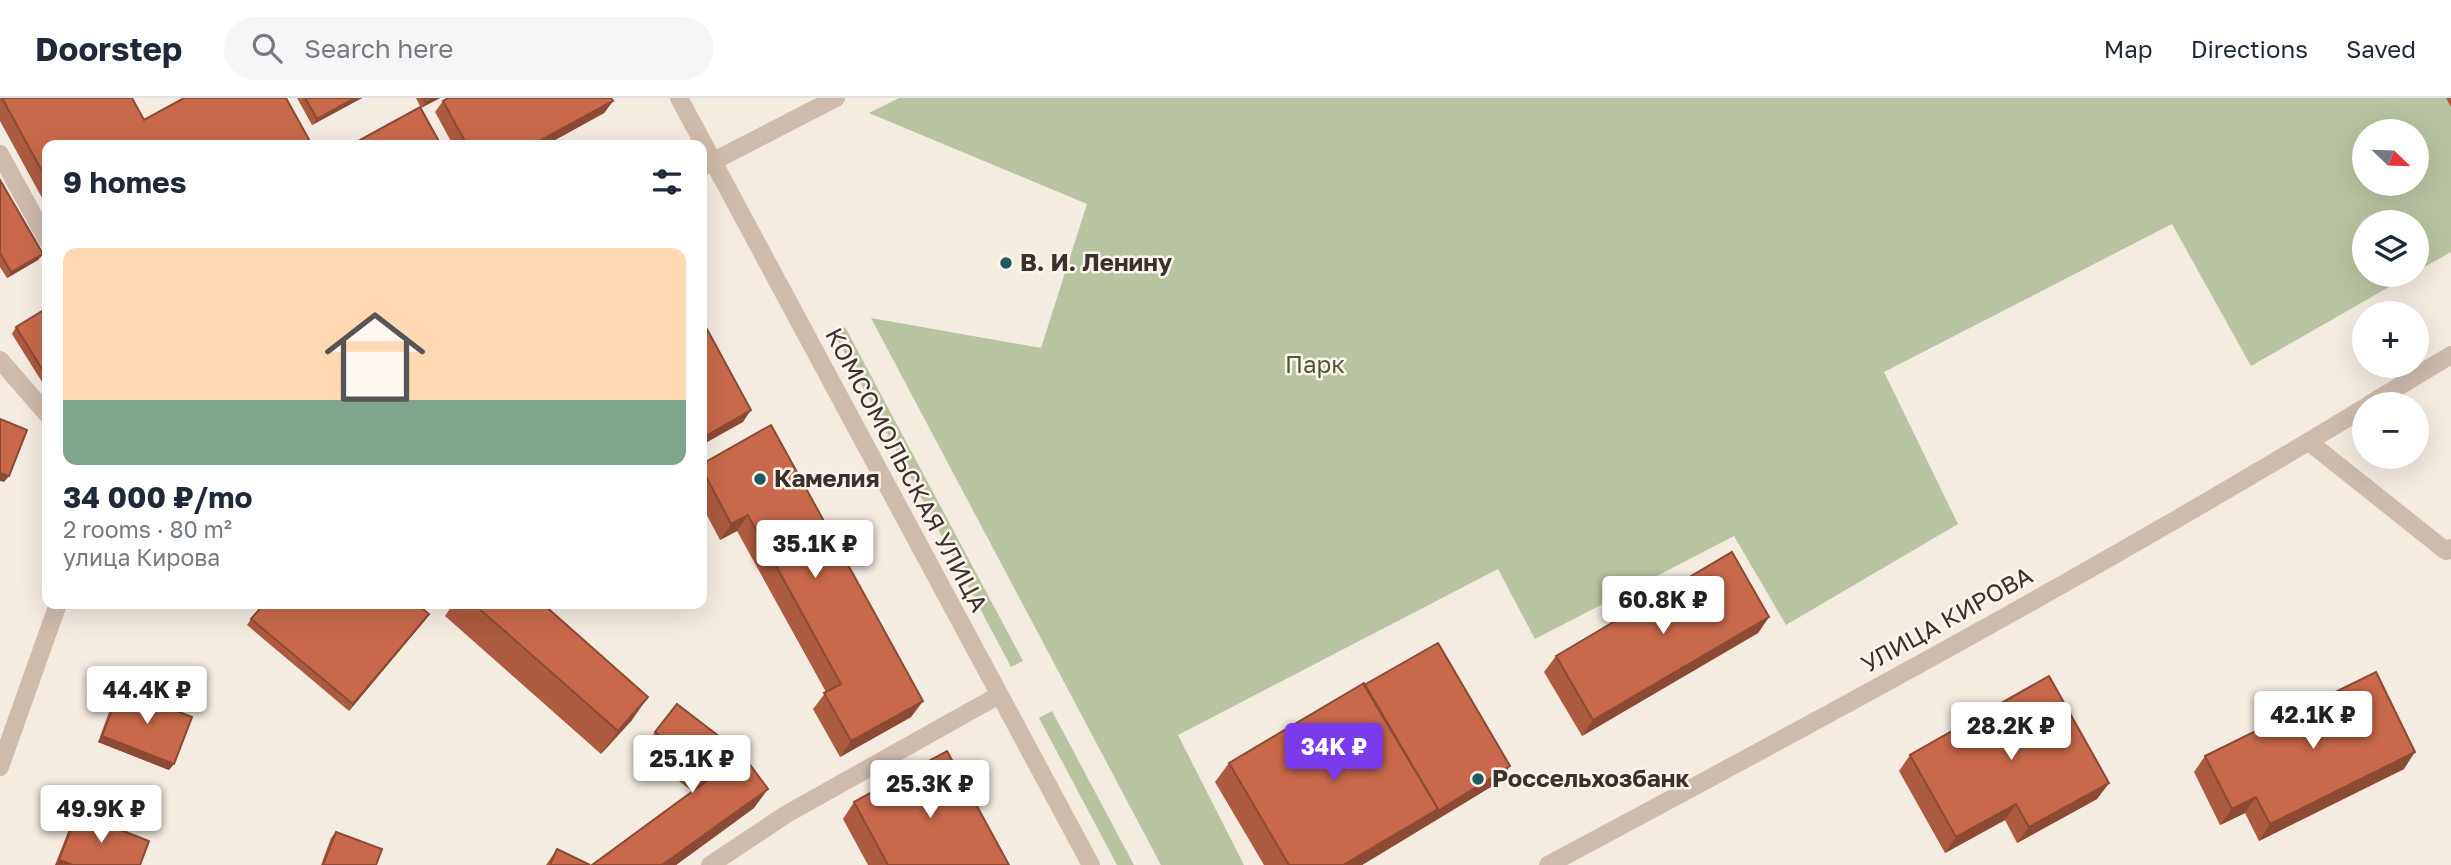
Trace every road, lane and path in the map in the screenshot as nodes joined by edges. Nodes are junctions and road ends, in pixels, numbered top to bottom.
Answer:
1 (680, 98) edge
2 (836, 98) edge
3 (697, 140) edge
4 (0, 154) edge
5 (707, 165) edge
6 (42, 231) edge
7 (2451, 355) edge
8 (0, 360) edge
9 (2390, 392) edge
10 (42, 408) edge
11 (2352, 415) edge
12 (2309, 442) junction
13 (2451, 548) edge
14 (56, 609) edge
15 (999, 695) junction
16 (0, 767) edge
17 (710, 865) edge
18 (1091, 865) edge
19 (1548, 865) edge

1 - 3 street, КОМСОМОЛЬСКАЯ УЛИЦА
2 - 5 street
4 - 6 street
5 - 15 street, КОМСОМОЛЬСКАЯ УЛИЦА
7 - 9 street
8 - 10 street
11 - 12 street, УЛИЦА КИРОВА
12 - 13 street
12 - 19 street, УЛИЦА КИРОВА
14 - 16 street
15 - 17 street
15 - 18 street, КОМСОМОЛЬСКАЯ УЛИЦА

